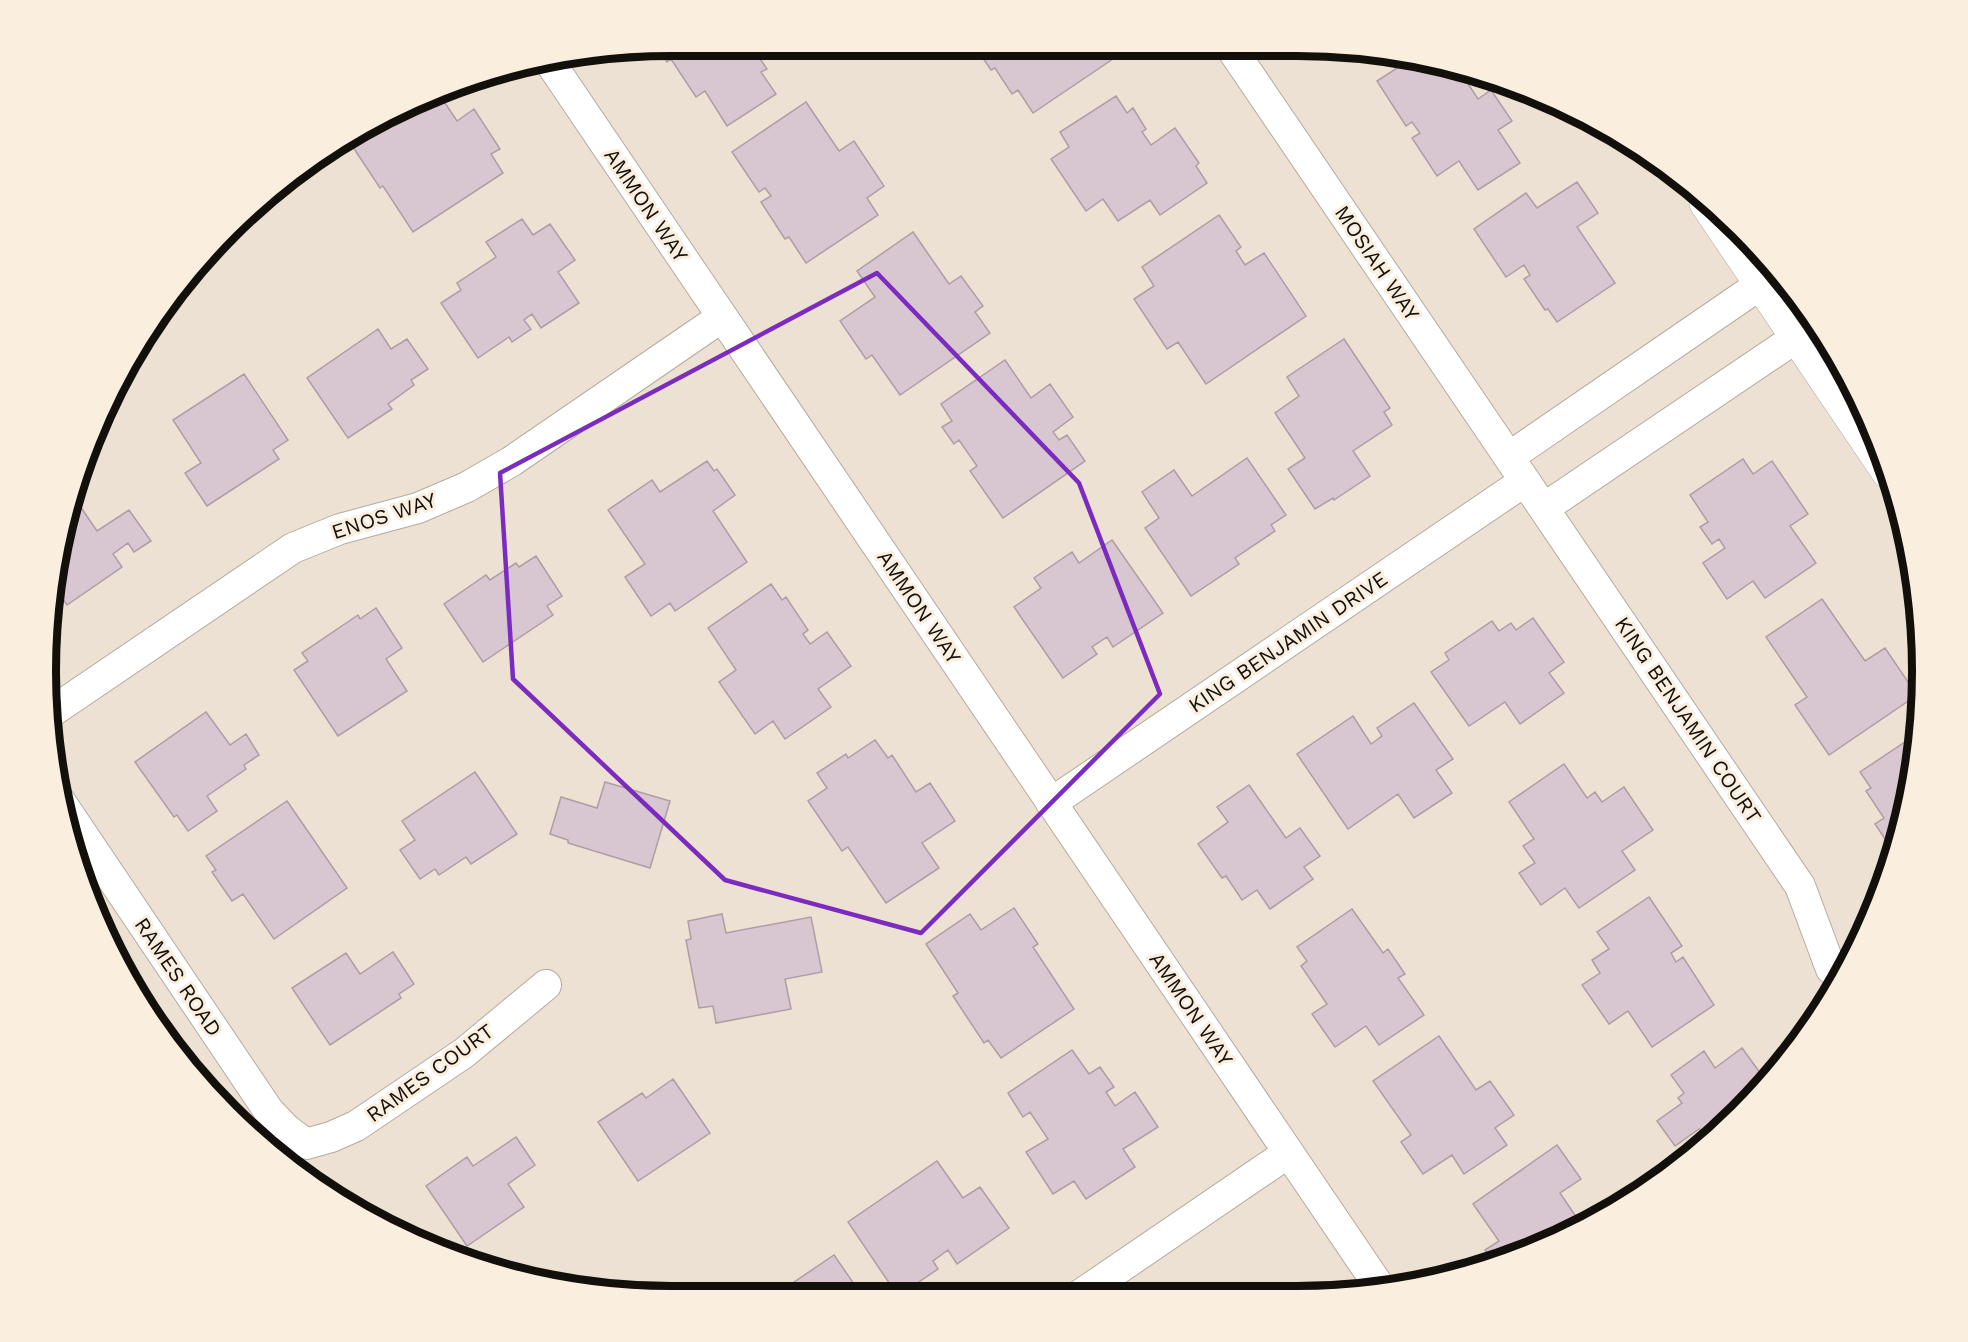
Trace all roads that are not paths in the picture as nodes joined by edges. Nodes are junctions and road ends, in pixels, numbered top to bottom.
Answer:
1 (1236, 56) edge
2 (553, 67) edge
3 (1722, 226) edge
4 (1761, 284) junction
5 (722, 317) junction
6 (1797, 337) junction
7 (1870, 445) edge
8 (1517, 469) junction
9 (1544, 508) junction
10 (57, 708) edge
11 (1052, 803) junction
12 (74, 822) edge
13 (1831, 969) dead end
14 (546, 985) dead end
15 (306, 1144) joint
16 (1288, 1153) junction
17 (1376, 1281) edge
18 (1093, 1286) edge

1 - 8 street, MOSIAH WAY
2 - 5 street, AMMON WAY
3 - 4 main road
4 - 6 main road
4 - 8 street, KING BENJAMIN DRIVE
5 - 10 street, ENOS WAY
5 - 11 street, AMMON WAY
6 - 7 main road
6 - 9 street
8 - 9 street, KING BENJAMIN COURT
8 - 11 street, KING BENJAMIN DRIVE
9 - 13 street, KING BENJAMIN COURT
11 - 16 street, AMMON WAY
12 - 15 street, RAMES ROAD
14 - 15 street, RAMES COURT
16 - 17 street, AMMON WAY
16 - 18 street

